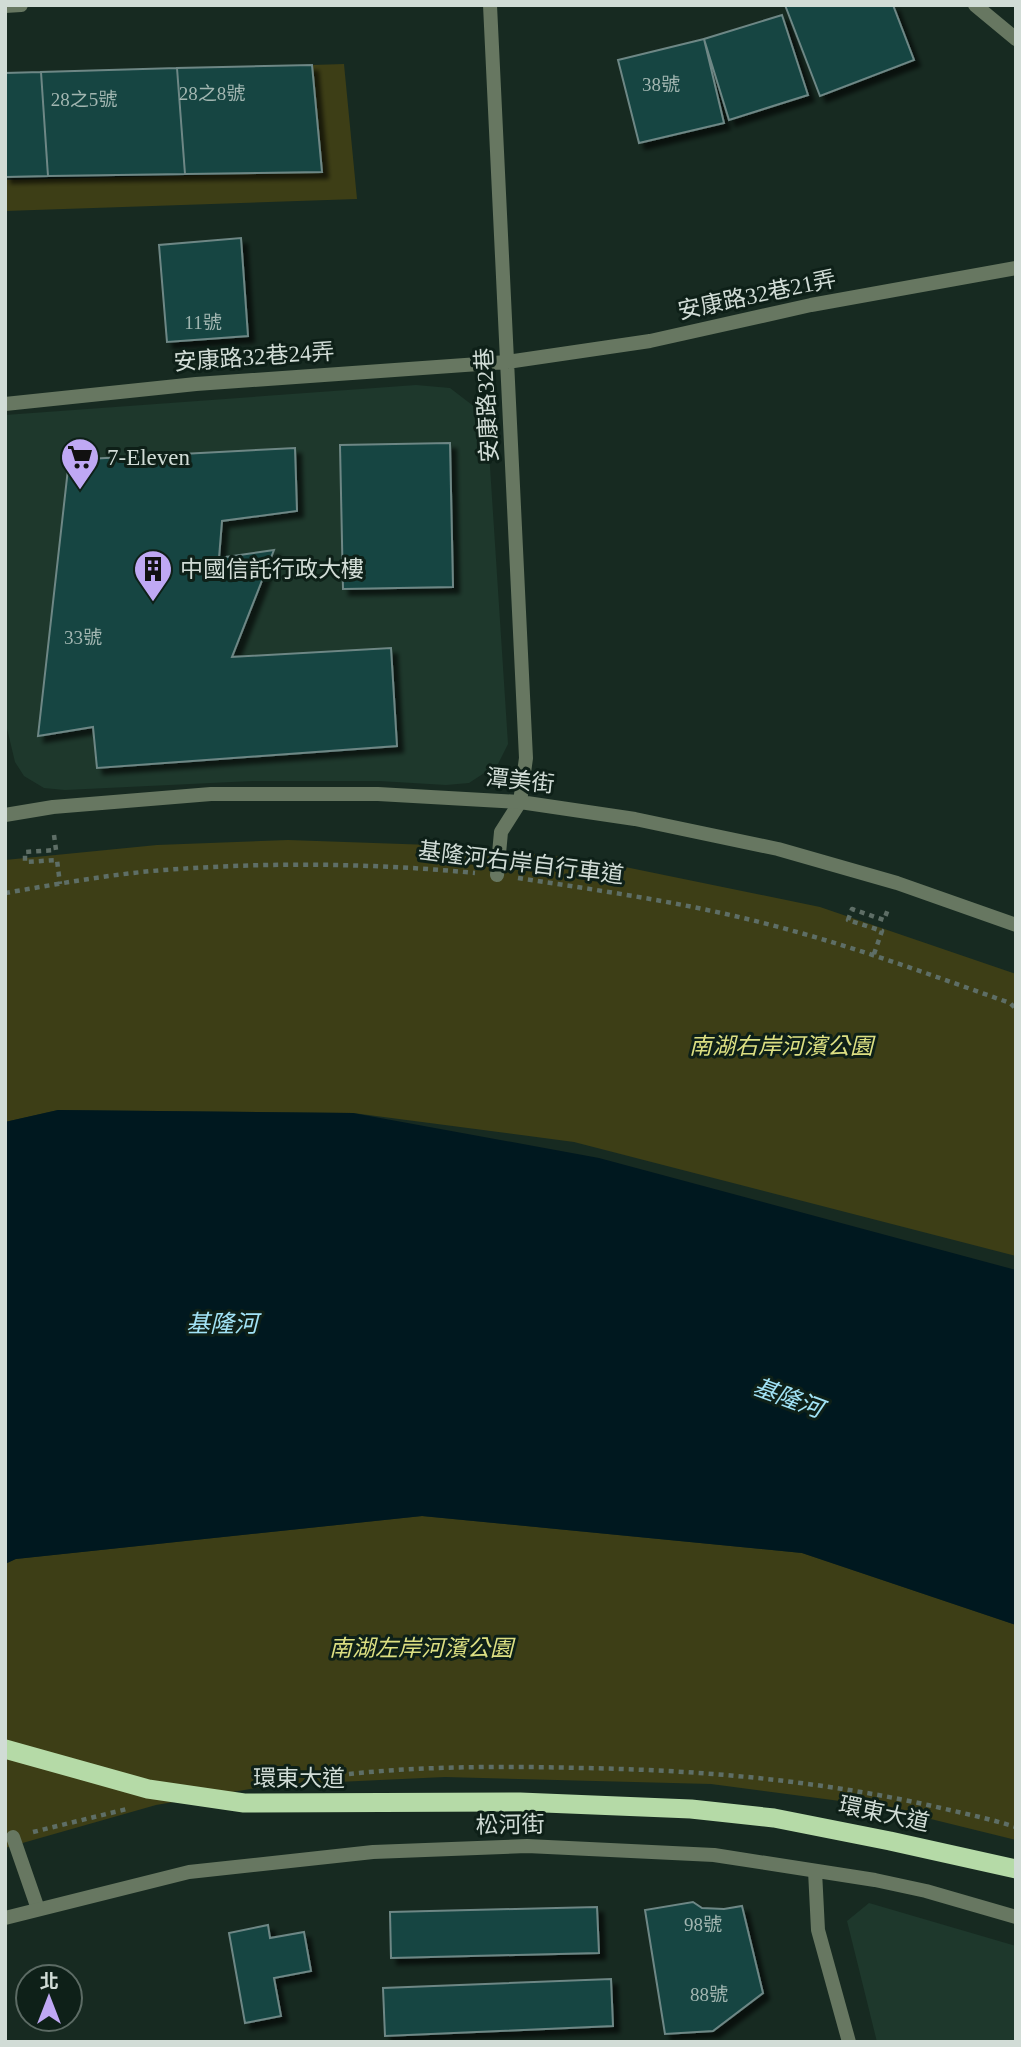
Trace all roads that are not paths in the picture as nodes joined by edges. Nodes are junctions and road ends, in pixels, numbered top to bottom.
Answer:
1 (21, 5) edge
2 (490, 5) edge
3 (975, 5) edge
4 (5, 6) edge
5 (1016, 39) edge
6 (1016, 268) edge
7 (507, 362) junction
8 (5, 404) edge
9 (520, 802) junction
10 (6, 809) edge
11 (497, 875) road end
12 (1016, 925) edge
13 (5, 1749) edge
14 (13, 1837) dead end
15 (1016, 1869) edge
16 (815, 1871) junction
17 (38, 1909) junction
18 (1016, 1917) edge
19 (5, 1918) edge
20 (849, 2042) edge

1 - 4 street
2 - 7 street, 安康路32巷
3 - 5 street
6 - 7 street, 安康路32巷21弄
7 - 8 street, 安康路32巷24弄
7 - 9 street, 安康路32巷
9 - 10 street, 潭美街
9 - 11 street
9 - 12 street, 潭美街
13 - 15 highway, 環東大道, bridge
14 - 17 street
16 - 17 street, 松河街
16 - 18 street, 松河街
16 - 20 street
17 - 19 street, 松河街

